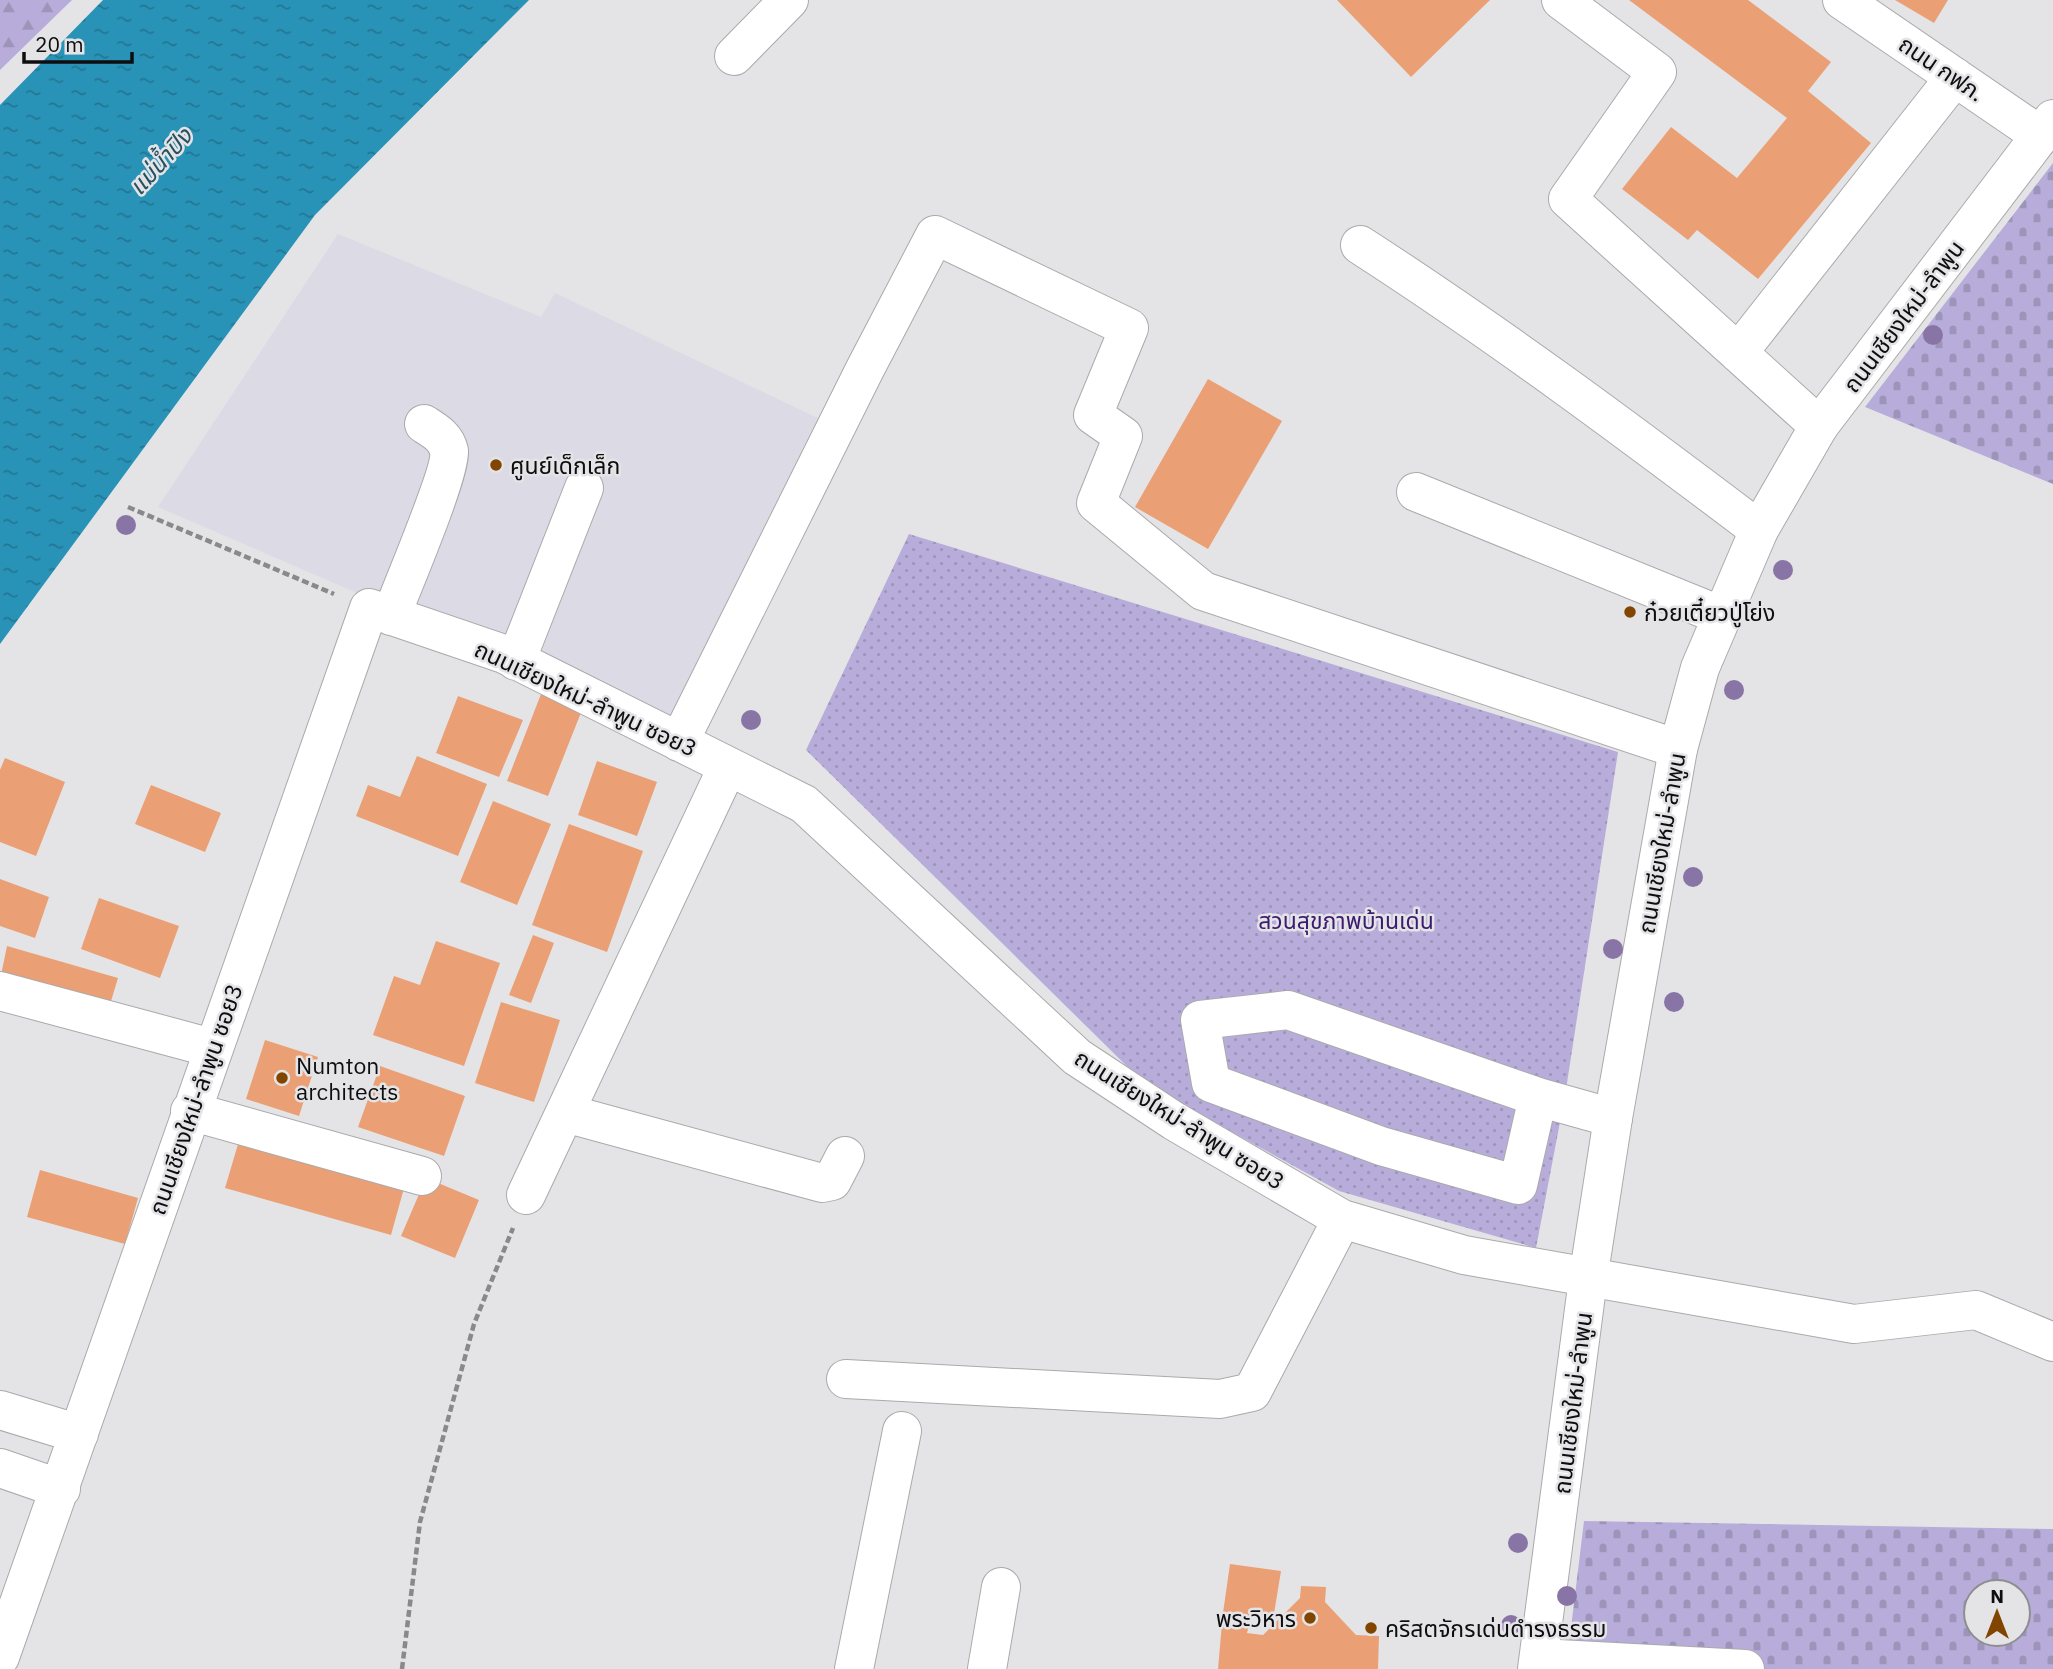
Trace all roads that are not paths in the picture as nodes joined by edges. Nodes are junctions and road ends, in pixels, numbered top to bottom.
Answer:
1 (789, 0) edge
2 (1561, 0) edge
3 (1842, 0) edge
4 (734, 56) dead end
5 (1955, 77) junction
6 (2047, 128) edge
7 (1360, 245) dead end
8 (1738, 353) junction
9 (424, 424) dead end
10 (1819, 426) junction
11 (584, 488) dead end
12 (1416, 492) dead end
13 (1759, 530) junction
14 (380, 612) junction
15 (1722, 616) junction
16 (516, 661) junction
17 (679, 742) junction
18 (1678, 750) junction
19 (728, 766) junction
20 (0, 991) edge
21 (212, 1048) junction
22 (1211, 1083) junction
23 (1538, 1097) junction
24 (191, 1111) junction
25 (565, 1113) junction
26 (1613, 1118) junction
27 (1174, 1121) junction
28 (845, 1156) dead end
29 (422, 1176) dead end
30 (526, 1195) road end
31 (1342, 1219) junction
32 (1588, 1279) junction
33 (2053, 1342) edge
34 (846, 1379) dead end
35 (0, 1410) edge
36 (902, 1431) dead end
37 (79, 1434) junction
38 (0, 1468) edge
39 (61, 1489) junction
40 (1001, 1587) dead end
41 (0, 1657) edge
42 (1538, 1663) edge
43 (854, 1669) edge
44 (987, 1669) edge
45 (1745, 1669) edge

1 - 4 street
2 - 8 street
3 - 5 street, ถนน กฟภ.
5 - 6 street, ถนน กฟภ.
5 - 8 street
6 - 10 street, ถนนเชียงใหม่-ลำพูน
7 - 13 street
8 - 10 street
9 - 14 street
10 - 13 street, ถนนเชียงใหม่-ลำพูน
11 - 16 street
12 - 15 street
13 - 15 street, ถนนเชียงใหม่-ลำพูน
14 - 16 street, ถนนเชียงใหม่-ลำพูน ซอย3
14 - 21 street, ถนนเชียงใหม่-ลำพูน ซอย3
15 - 18 street, ถนนเชียงใหม่-ลำพูน
16 - 17 street, ถนนเชียงใหม่-ลำพูน ซอย3
17 - 18 street
17 - 19 street, ถนนเชียงใหม่-ลำพูน ซอย3
18 - 26 street, ถนนเชียงใหม่-ลำพูน
19 - 25 street
19 - 27 street, ถนนเชียงใหม่-ลำพูน ซอย3
20 - 21 street
21 - 24 street, ถนนเชียงใหม่-ลำพูน ซอย3
22 - 23 street
22 - 23 street
22 - 27 street
23 - 26 street
24 - 29 street
24 - 37 street, ถนนเชียงใหม่-ลำพูน ซอย3
25 - 28 street
25 - 30 street
26 - 32 street, ถนนเชียงใหม่-ลำพูน
27 - 31 street, ถนนเชียงใหม่-ลำพูน ซอย3
31 - 32 street, ถนนเชียงใหม่-ลำพูน ซอย3
31 - 34 street
32 - 33 street, ถนนเชียงใหม่-ลำพูน ซอย3
32 - 42 street, ถนนเชียงใหม่-ลำพูน
35 - 37 street
36 - 43 street
37 - 39 street, ถนนเชียงใหม่-ลำพูน ซอย3
38 - 39 street
39 - 41 street, ถนนเชียงใหม่-ลำพูน ซอย3
40 - 44 street
42 - 45 street

